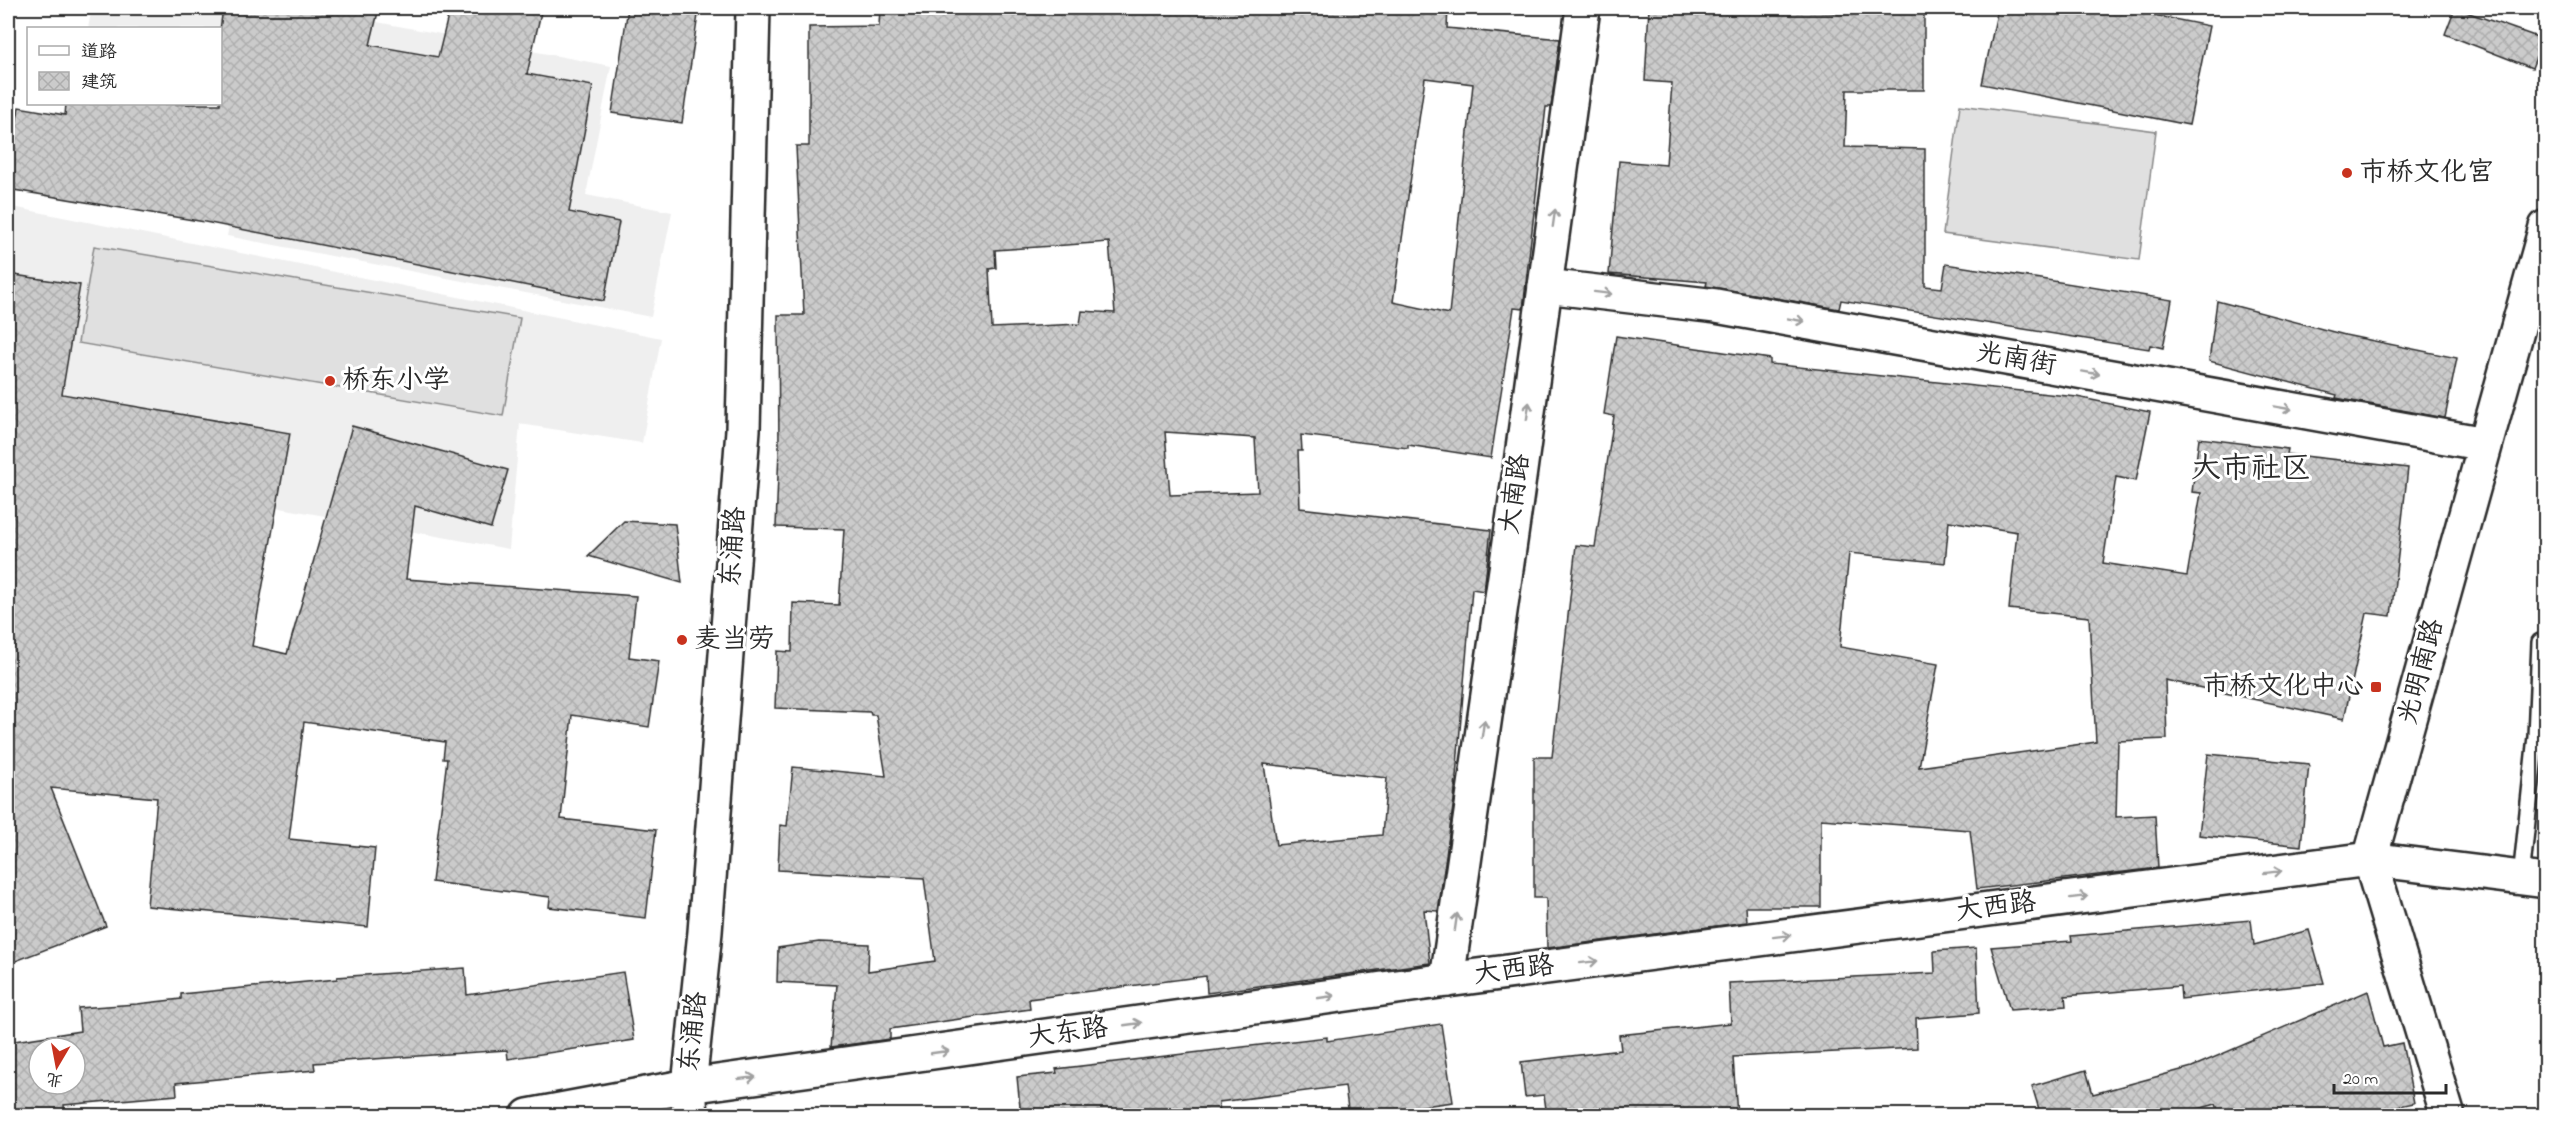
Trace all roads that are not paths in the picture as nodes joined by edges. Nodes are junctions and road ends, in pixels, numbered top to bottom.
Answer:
1 (753, 8) edge
2 (1583, 8) edge
3 (2546, 227) edge
4 (1545, 286) junction
5 (2485, 444) junction
6 (2546, 642) edge
7 (2542, 702) edge
8 (2370, 859) junction
9 (2533, 879) edge
10 (1447, 980) junction
11 (690, 1101) edge
12 (528, 1116) edge
13 (2448, 1116) edge

1 - 11 street, 东涌路
4 -> 2 street, 大南路
3 - 5 street, 光明南路
4 -> 5 street, 光南街
10 -> 4 street, 大南路
5 - 8 street, 光明南路
6 - 7 lane
7 - 9 lane
8 - 9 street, 大西路
10 -> 8 street, 大西路
8 - 13 street
11 -> 10 street, 大东路
11 - 12 street, 大东路

